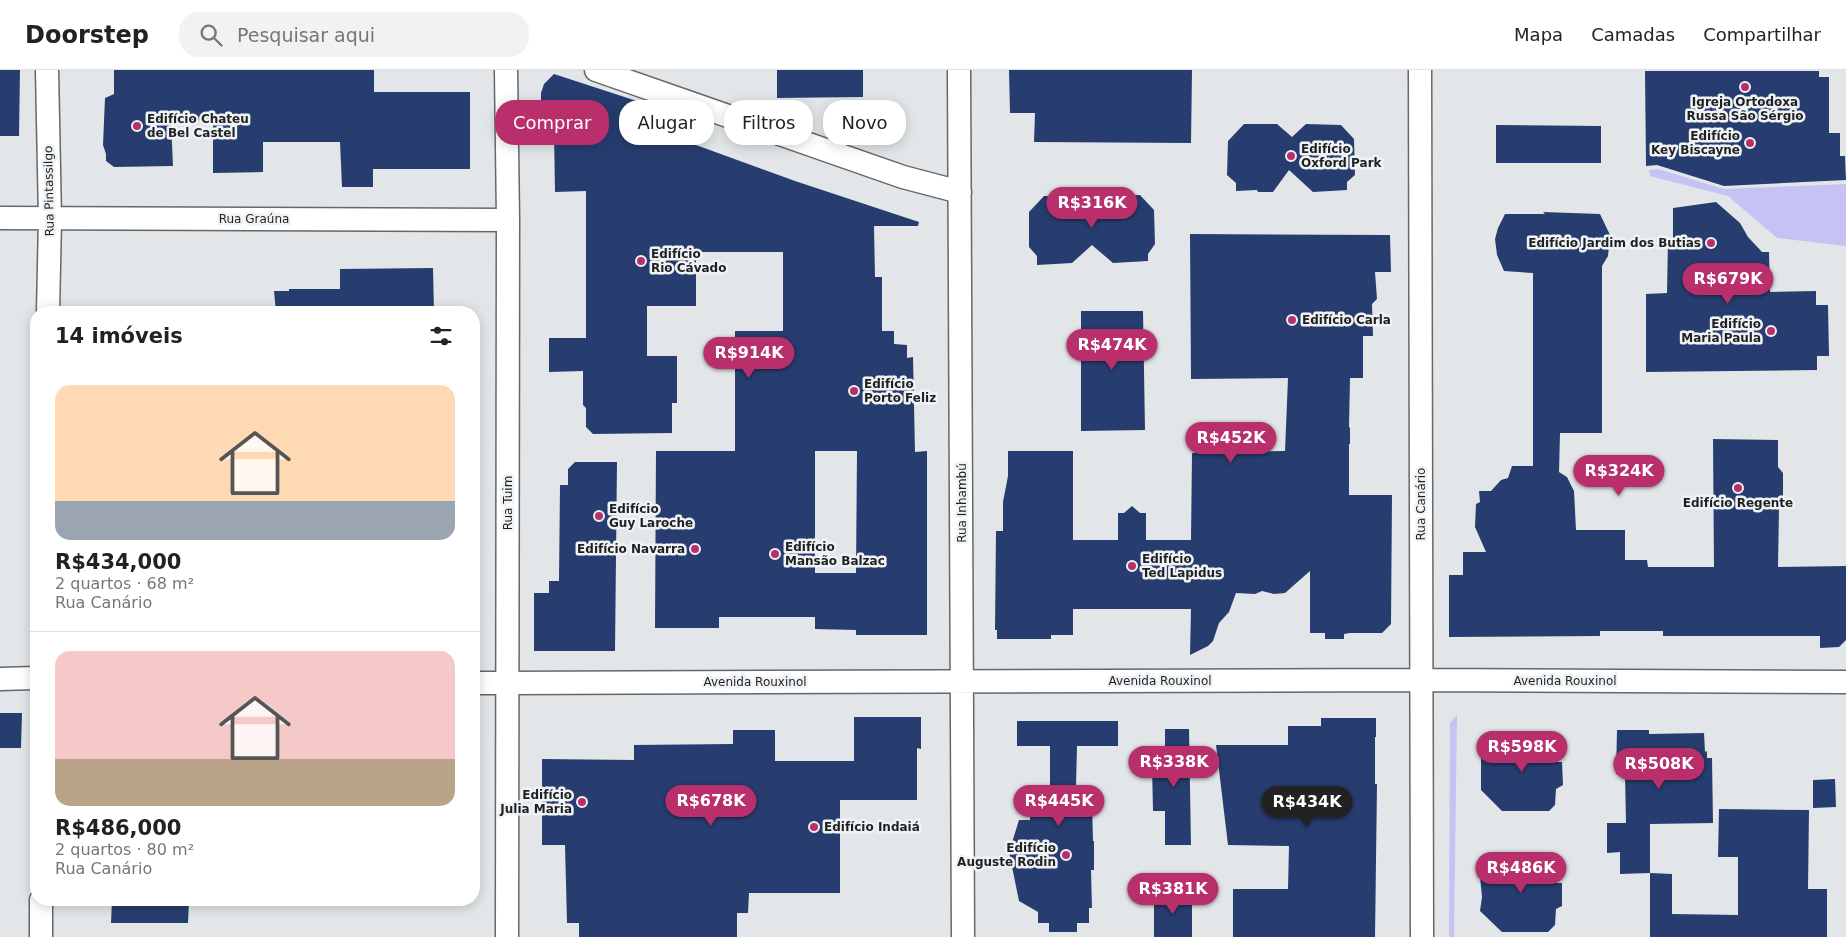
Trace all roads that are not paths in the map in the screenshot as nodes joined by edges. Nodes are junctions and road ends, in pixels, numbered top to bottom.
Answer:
1 (47, 70) edge
2 (506, 70) edge
3 (596, 70) edge
4 (959, 70) edge
5 (1420, 70) edge
6 (960, 192) junction
7 (0, 218) edge
8 (50, 218) junction
9 (508, 220) junction
10 (48, 306) edge
11 (30, 678) edge
12 (0, 679) edge
13 (963, 680) junction
14 (1421, 680) junction
15 (480, 682) edge
16 (1846, 682) edge
17 (507, 683) junction
18 (41, 906) edge
19 (41, 937) edge
20 (508, 937) edge
21 (963, 937) edge
22 (1422, 937) edge

1 - 8 street, Rua Pintassilgo
2 - 9 street, Rua Tuim
3 - 6 street
4 - 6 street, Rua Inhambú
5 - 14 street, Rua Canário
6 - 13 street, Rua Inhambú
7 - 8 street, Rua Graúna
8 - 9 street, Rua Graúna
8 - 10 street, Rua Pintassilgo
9 - 17 street, Rua Tuim
11 - 12 street
13 - 14 street, Avenida Rouxinol
13 - 17 street, Avenida Rouxinol
13 - 21 street, Rua Inhambú
14 - 16 street, Avenida Rouxinol
14 - 22 street, Rua Canário
15 - 17 street, Avenida Rouxinol
17 - 20 street, Rua Tuim
18 - 19 street

